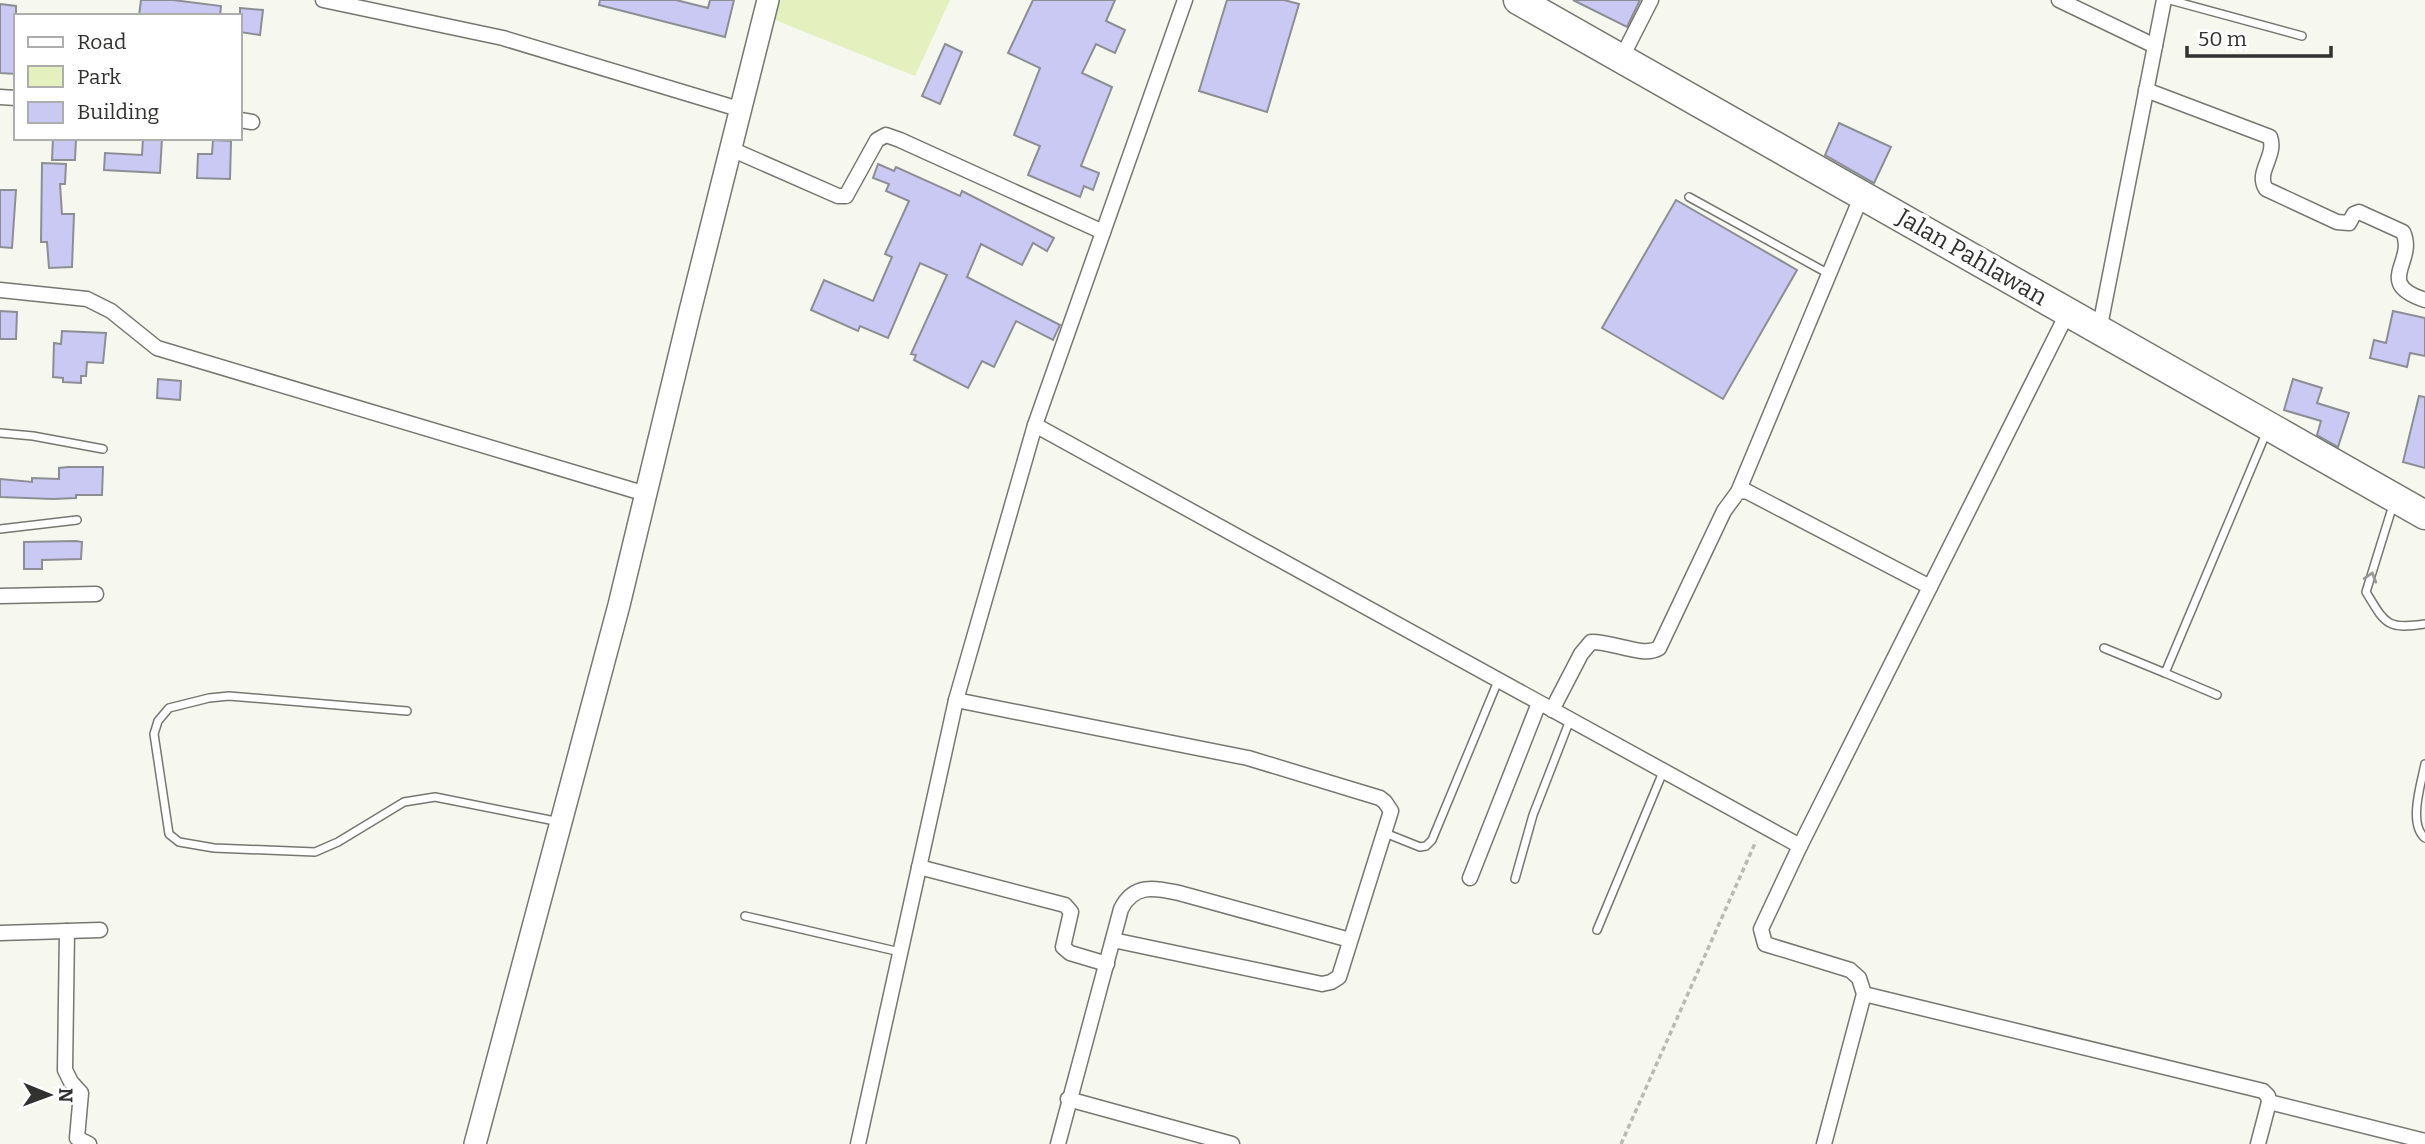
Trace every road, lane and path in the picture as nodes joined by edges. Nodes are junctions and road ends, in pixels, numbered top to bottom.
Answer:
1 (323, 0) edge
2 (768, 0) edge
3 (1185, 0) edge
4 (1518, 0) edge
5 (1651, 0) edge
6 (2059, 0) edge
7 (2164, 0) edge
8 (2170, 0) edge
9 (2302, 36) dead end
10 (2155, 46) junction
11 (1621, 59) junction
12 (2146, 90) junction
13 (742, 110) junction
14 (731, 149) junction
15 (1862, 195) junction
16 (1689, 197) dead end
17 (1104, 232) junction
18 (1829, 274) junction
19 (0, 290) edge
20 (2425, 300) edge
21 (2068, 312) junction
22 (2099, 331) junction
23 (1035, 425) junction
24 (2269, 427) junction
25 (0, 433) edge
26 (103, 449) dead end
27 (1738, 492) junction
28 (646, 495) junction
29 (2395, 498) junction
30 (2425, 515) edge
31 (77, 520) dead end
32 (0, 529) edge
33 (1930, 587) junction
34 (96, 594) dead end
35 (0, 596) edge
36 (2425, 624) edge
37 (2104, 648) dead end
38 (2165, 673) junction
39 (1498, 681) junction
40 (2217, 695) dead end
41 (956, 700) junction
42 (1546, 707) junction
43 (407, 711) dead end
44 (1570, 720) junction
45 (2425, 764) edge
46 (1663, 772) junction
47 (561, 822) junction
48 (1763, 826) junction
49 (1385, 833) junction
50 (2425, 838) edge
51 (1800, 846) junction
52 (919, 867) junction
53 (1470, 878) dead end
54 (1515, 879) dead end
55 (745, 916) dead end
56 (100, 930) dead end
57 (1597, 930) dead end
58 (67, 931) junction
59 (0, 933) edge
60 (1113, 940) junction
61 (1350, 940) junction
62 (900, 952) junction
63 (1107, 964) junction
64 (1864, 994) junction
65 (1068, 1099) junction
66 (2269, 1102) junction
67 (2425, 1141) edge
68 (89, 1144) edge
69 (479, 1144) edge
70 (858, 1144) edge
71 (1058, 1144) edge
72 (1232, 1144) edge
73 (1621, 1144) edge
74 (1824, 1144) edge
75 (2258, 1144) edge

1 - 13 street
2 - 13 street
3 - 17 street
4 - 11 highway, Jalan Pahlawan
5 - 11 street
6 - 10 street
7 - 10 street
8 - 9 lane
10 - 12 street
11 - 15 highway, Jalan Pahlawan
12 - 20 street
12 - 22 street
13 - 14 street
14 - 17 street
14 - 28 street
15 - 18 street
15 - 21 highway, Jalan Pahlawan
16 - 18 lane
17 - 23 street
18 - 27 street
19 - 28 street
21 - 22 highway, Jalan Pahlawan
21 - 33 street
22 - 24 highway, Jalan Pahlawan
23 - 39 street
23 - 41 street
24 - 29 highway, Jalan Pahlawan
24 - 38 lane
25 - 26 lane
27 - 33 street
27 - 42 street
28 - 47 street
29 - 30 highway, Jalan Pahlawan
36 -> 29 lane
31 - 32 lane
33 - 51 street
34 - 35 street
37 - 38 lane
38 - 40 lane
39 - 42 street
39 - 49 lane
41 - 49 street
41 - 52 street
42 - 44 street
42 - 53 street
43 - 47 lane
44 - 46 street
44 - 54 lane
45 - 50 lane
46 - 48 street
46 - 57 lane
47 - 69 street
48 - 51 street
48 - 73 path
49 - 61 street
51 - 64 street
52 - 62 street
52 - 63 street
55 - 62 lane
56 - 58 street
58 - 59 street
58 - 68 street
60 - 61 street
60 - 61 street
60 - 63 street
62 - 70 street
63 - 65 street
64 - 66 street
64 - 74 street
65 - 71 street
65 - 72 street
66 - 67 street
66 - 75 street

